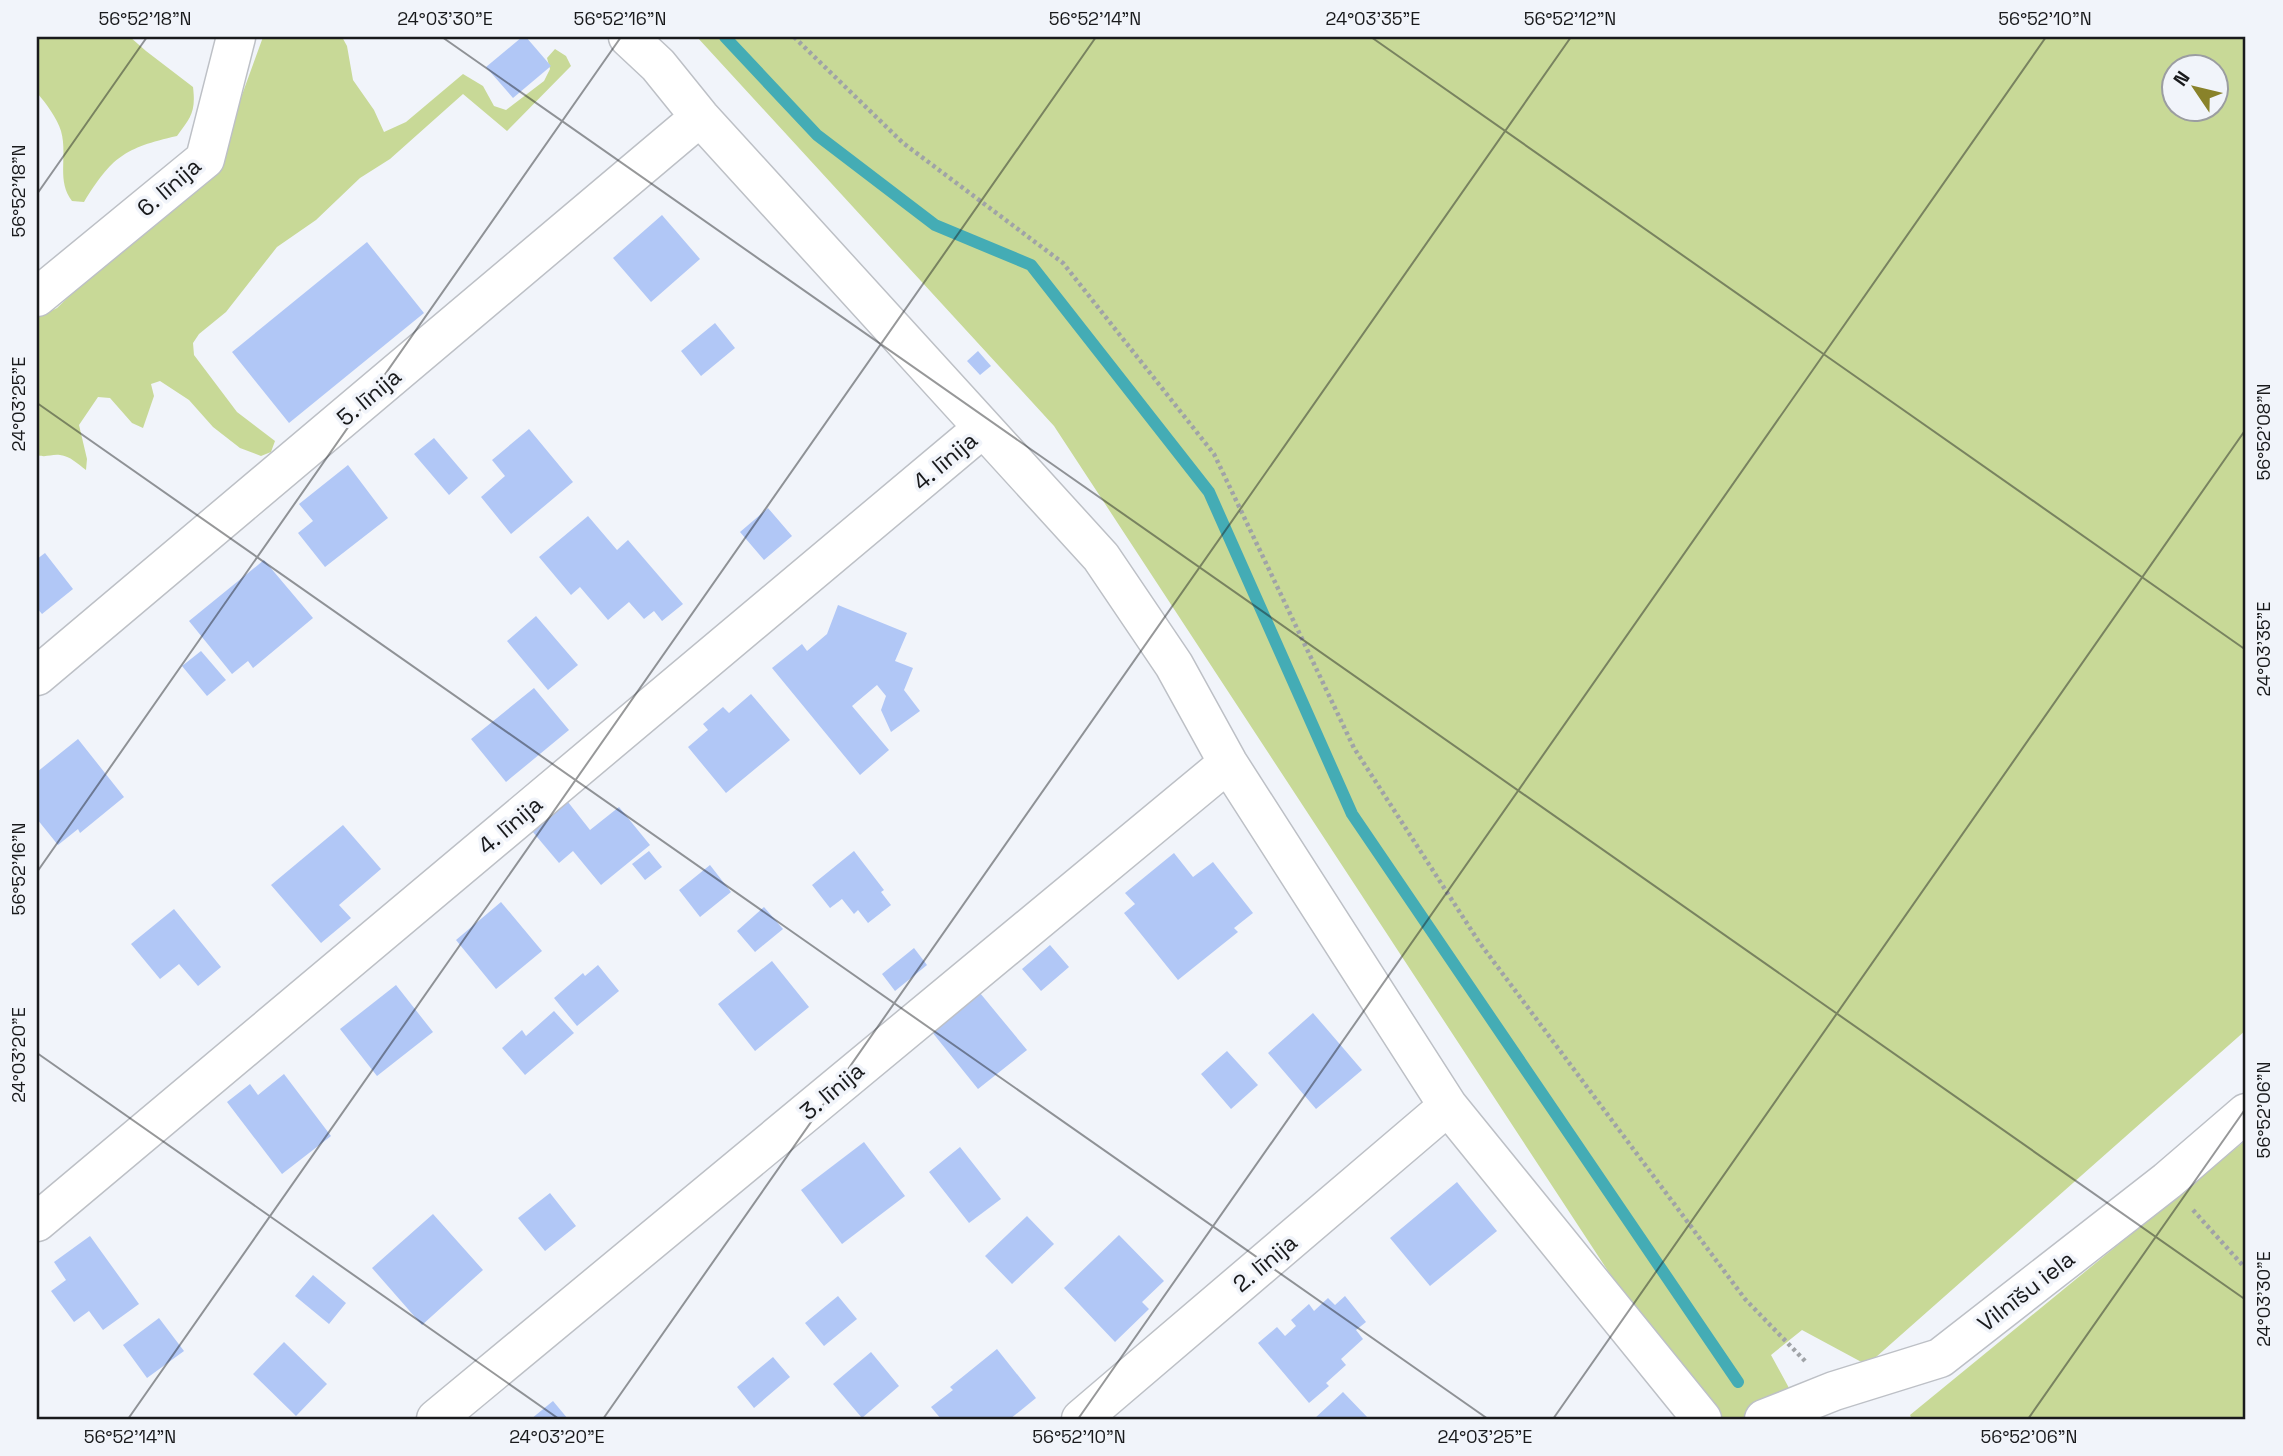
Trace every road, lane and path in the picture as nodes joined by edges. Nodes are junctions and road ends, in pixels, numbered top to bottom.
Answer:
1 (236, 37) edge
2 (628, 37) edge
3 (794, 37) edge
4 (700, 117) junction
5 (37, 297) edge
6 (984, 428) junction
7 (37, 676) edge
8 (1228, 763) junction
9 (1448, 1106) junction
10 (2246, 1113) edge
11 (2167, 1181) junction
12 (37, 1222) edge
13 (2246, 1269) edge
14 (1834, 1391) junction
15 (1770, 1417) edge
16 (436, 1419) edge
17 (1081, 1419) edge
18 (1702, 1419) edge

1 - 5 street, 6. līnija
2 - 4 street
3 - 14 path
4 - 6 street
4 - 7 street, 5. līnija
6 - 8 street
6 - 12 street, 4. līnija
8 - 9 street
8 - 16 street, 3. līnija
9 - 17 street, 2. līnija
9 - 18 street
10 - 11 street, Vilnīšu iela
11 - 13 path
11 - 14 street, Vilnīšu iela
14 - 15 street, Vilnīšu iela

